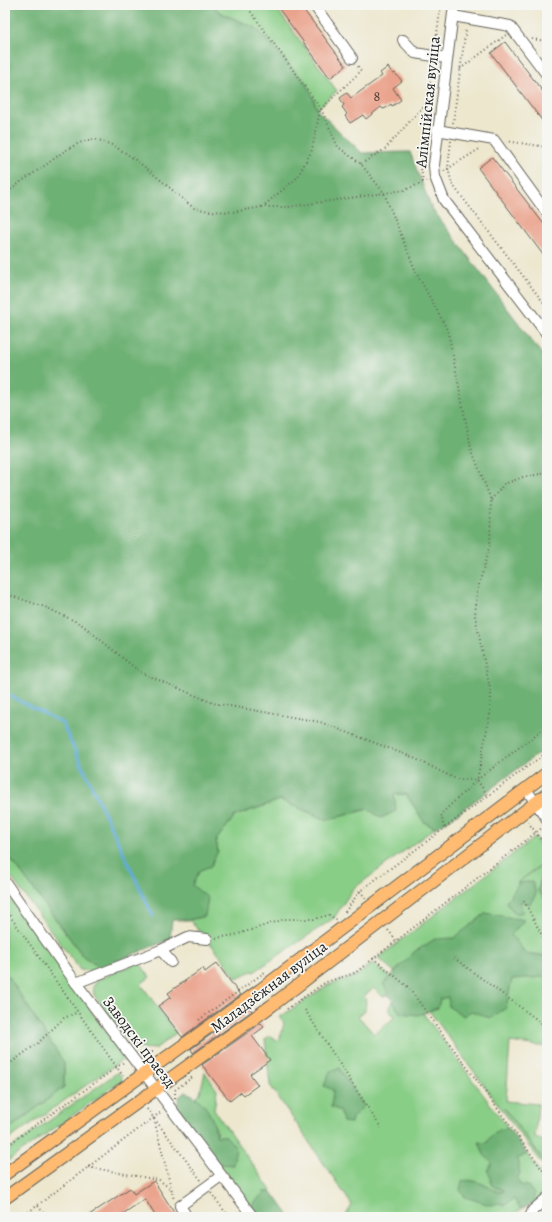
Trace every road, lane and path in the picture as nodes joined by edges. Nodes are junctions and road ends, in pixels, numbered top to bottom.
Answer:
1 (246, 5) edge
2 (314, 5) edge
3 (441, 5) edge
4 (454, 5) edge
5 (453, 16) junction
6 (468, 18) junction
7 (518, 36) junction
8 (403, 40) dead end
9 (547, 41) edge
10 (434, 56) junction
11 (352, 58) joint
12 (446, 58) junction
13 (460, 69) junction
14 (547, 75) edge
15 (428, 100) junction
16 (321, 109) junction
17 (437, 130) junction
18 (452, 133) junction
19 (494, 140) junction
20 (547, 147) edge
21 (361, 164) junction
22 (448, 168) junction
23 (435, 177) junction
24 (423, 183) junction
25 (384, 192) junction
26 (5, 195) edge
27 (262, 207) junction
28 (547, 213) edge
29 (547, 307) edge
30 (547, 334) edge
31 (547, 473) edge
32 (492, 500) junction
33 (5, 591) edge
34 (547, 726) edge
35 (547, 752) edge
36 (547, 774) edge
37 (477, 780) junction
38 (526, 789) junction
39 (547, 794) edge
40 (488, 796) junction
41 (535, 802) junction
42 (522, 812) junction
43 (547, 819) edge
44 (547, 824) edge
45 (444, 828) junction
46 (536, 833) junction
47 (547, 848) edge
48 (5, 882) edge
49 (360, 892) junction
50 (368, 901) dead end
51 (524, 902) dead end
52 (5, 909) edge
53 (338, 921) junction
54 (331, 925) dead end
55 (388, 930) dead end
56 (207, 939) joint
57 (396, 940) junction
58 (547, 945) edge
59 (162, 950) junction
60 (373, 958) junction
61 (454, 958) dead end
62 (171, 962) dead end
63 (266, 971) dead end
64 (76, 983) junction
65 (305, 1010) dead end
66 (284, 1011) dead end
67 (78, 1012) junction
68 (195, 1022) dead end
69 (547, 1027) edge
70 (159, 1049) dead end
71 (131, 1057) junction
72 (5, 1067) edge
73 (116, 1067) junction
74 (144, 1075) junction
75 (185, 1076) junction
76 (156, 1090) junction
77 (168, 1107) junction
78 (154, 1118) junction
79 (381, 1128) dead end
80 (5, 1148) edge
81 (88, 1167) junction
82 (5, 1174) edge
83 (221, 1176) junction
84 (547, 1176) edge
85 (206, 1187) junction
86 (172, 1191) junction
87 (5, 1198) edge
88 (547, 1198) edge
89 (38, 1206) junction
90 (178, 1210) junction
91 (22, 1217) edge
92 (47, 1217) edge
93 (187, 1217) edge
94 (229, 1217) edge
95 (253, 1217) edge
96 (530, 1217) edge

1 - 16 path
2 - 11 street
3 - 10 path
4 - 5 street, Алімпійская вуліца
5 - 6 street
5 - 12 street, Алімпійская вуліца
6 - 7 street
6 - 13 path
7 - 9 path
7 - 13 path
7 - 14 street
8 - 10 street
10 - 12 street
10 - 15 path
11 - 16 path
12 - 17 street, Алімпійская вуліца
13 - 18 path
15 - 21 path
15 - 24 path
16 - 21 path
16 - 27 path
17 - 18 street
17 - 23 street, Алімпійская вуліца
18 - 19 street
18 - 22 path
19 - 20 path
19 - 22 path
19 - 28 street
21 - 25 path
22 - 23 path
22 - 29 path
23 - 24 path
23 - 30 street, Алімпійская вуліца
24 - 25 path
25 - 27 path
25 - 32 path
26 - 27 path
31 - 32 path
32 - 37 path
33 - 37 path
34 - 37 path
35 - 40 path
36 - 38 main road, Маладзёжная вуліца
37 - 40 path
37 - 45 path
38 - 41 street
38 - 74 main road, Маладзёжная вуліца
39 - 41 main road, Маладзёжная вуліца
40 - 45 path
41 - 42 main road, Маладзёжная вуліца
41 - 43 street
42 - 46 path
42 - 75 main road, Маладзёжная вуліца
44 - 46 path
45 - 49 path
46 - 47 path
46 - 57 path
48 - 64 street, Заводскі праезд
49 - 50 path
49 - 53 path
51 - 58 path
52 - 67 path
53 - 54 path
53 - 56 path
55 - 57 path
56 - 59 street
57 - 60 path
59 - 62 street
59 - 64 street
60 - 66 path
60 - 84 path
61 - 69 path
63 - 68 path
64 - 71 street, Заводскі праезд
65 - 79 path
67 - 72 path
67 - 73 path
70 - 71 path
71 - 73 path
71 - 74 street, Заводскі праезд
73 - 80 path
74 - 76 street, Заводскі праезд
74 - 82 main road, Маладзёжная вуліца
75 - 76 main road, Маладзёжная вуліца
75 - 77 path
76 - 77 street, Заводскі праезд
76 - 87 main road, Маладзёжная вуліца
77 - 78 path
77 - 83 street, Заводскі праезд
78 - 81 path
78 - 85 path
78 - 86 path
81 - 86 path
81 - 89 path
83 - 85 street
83 - 95 street, Заводскі праезд
85 - 90 street
85 - 94 path
86 - 90 path
88 - 96 street
89 - 91 path
89 - 92 path
90 - 93 street

